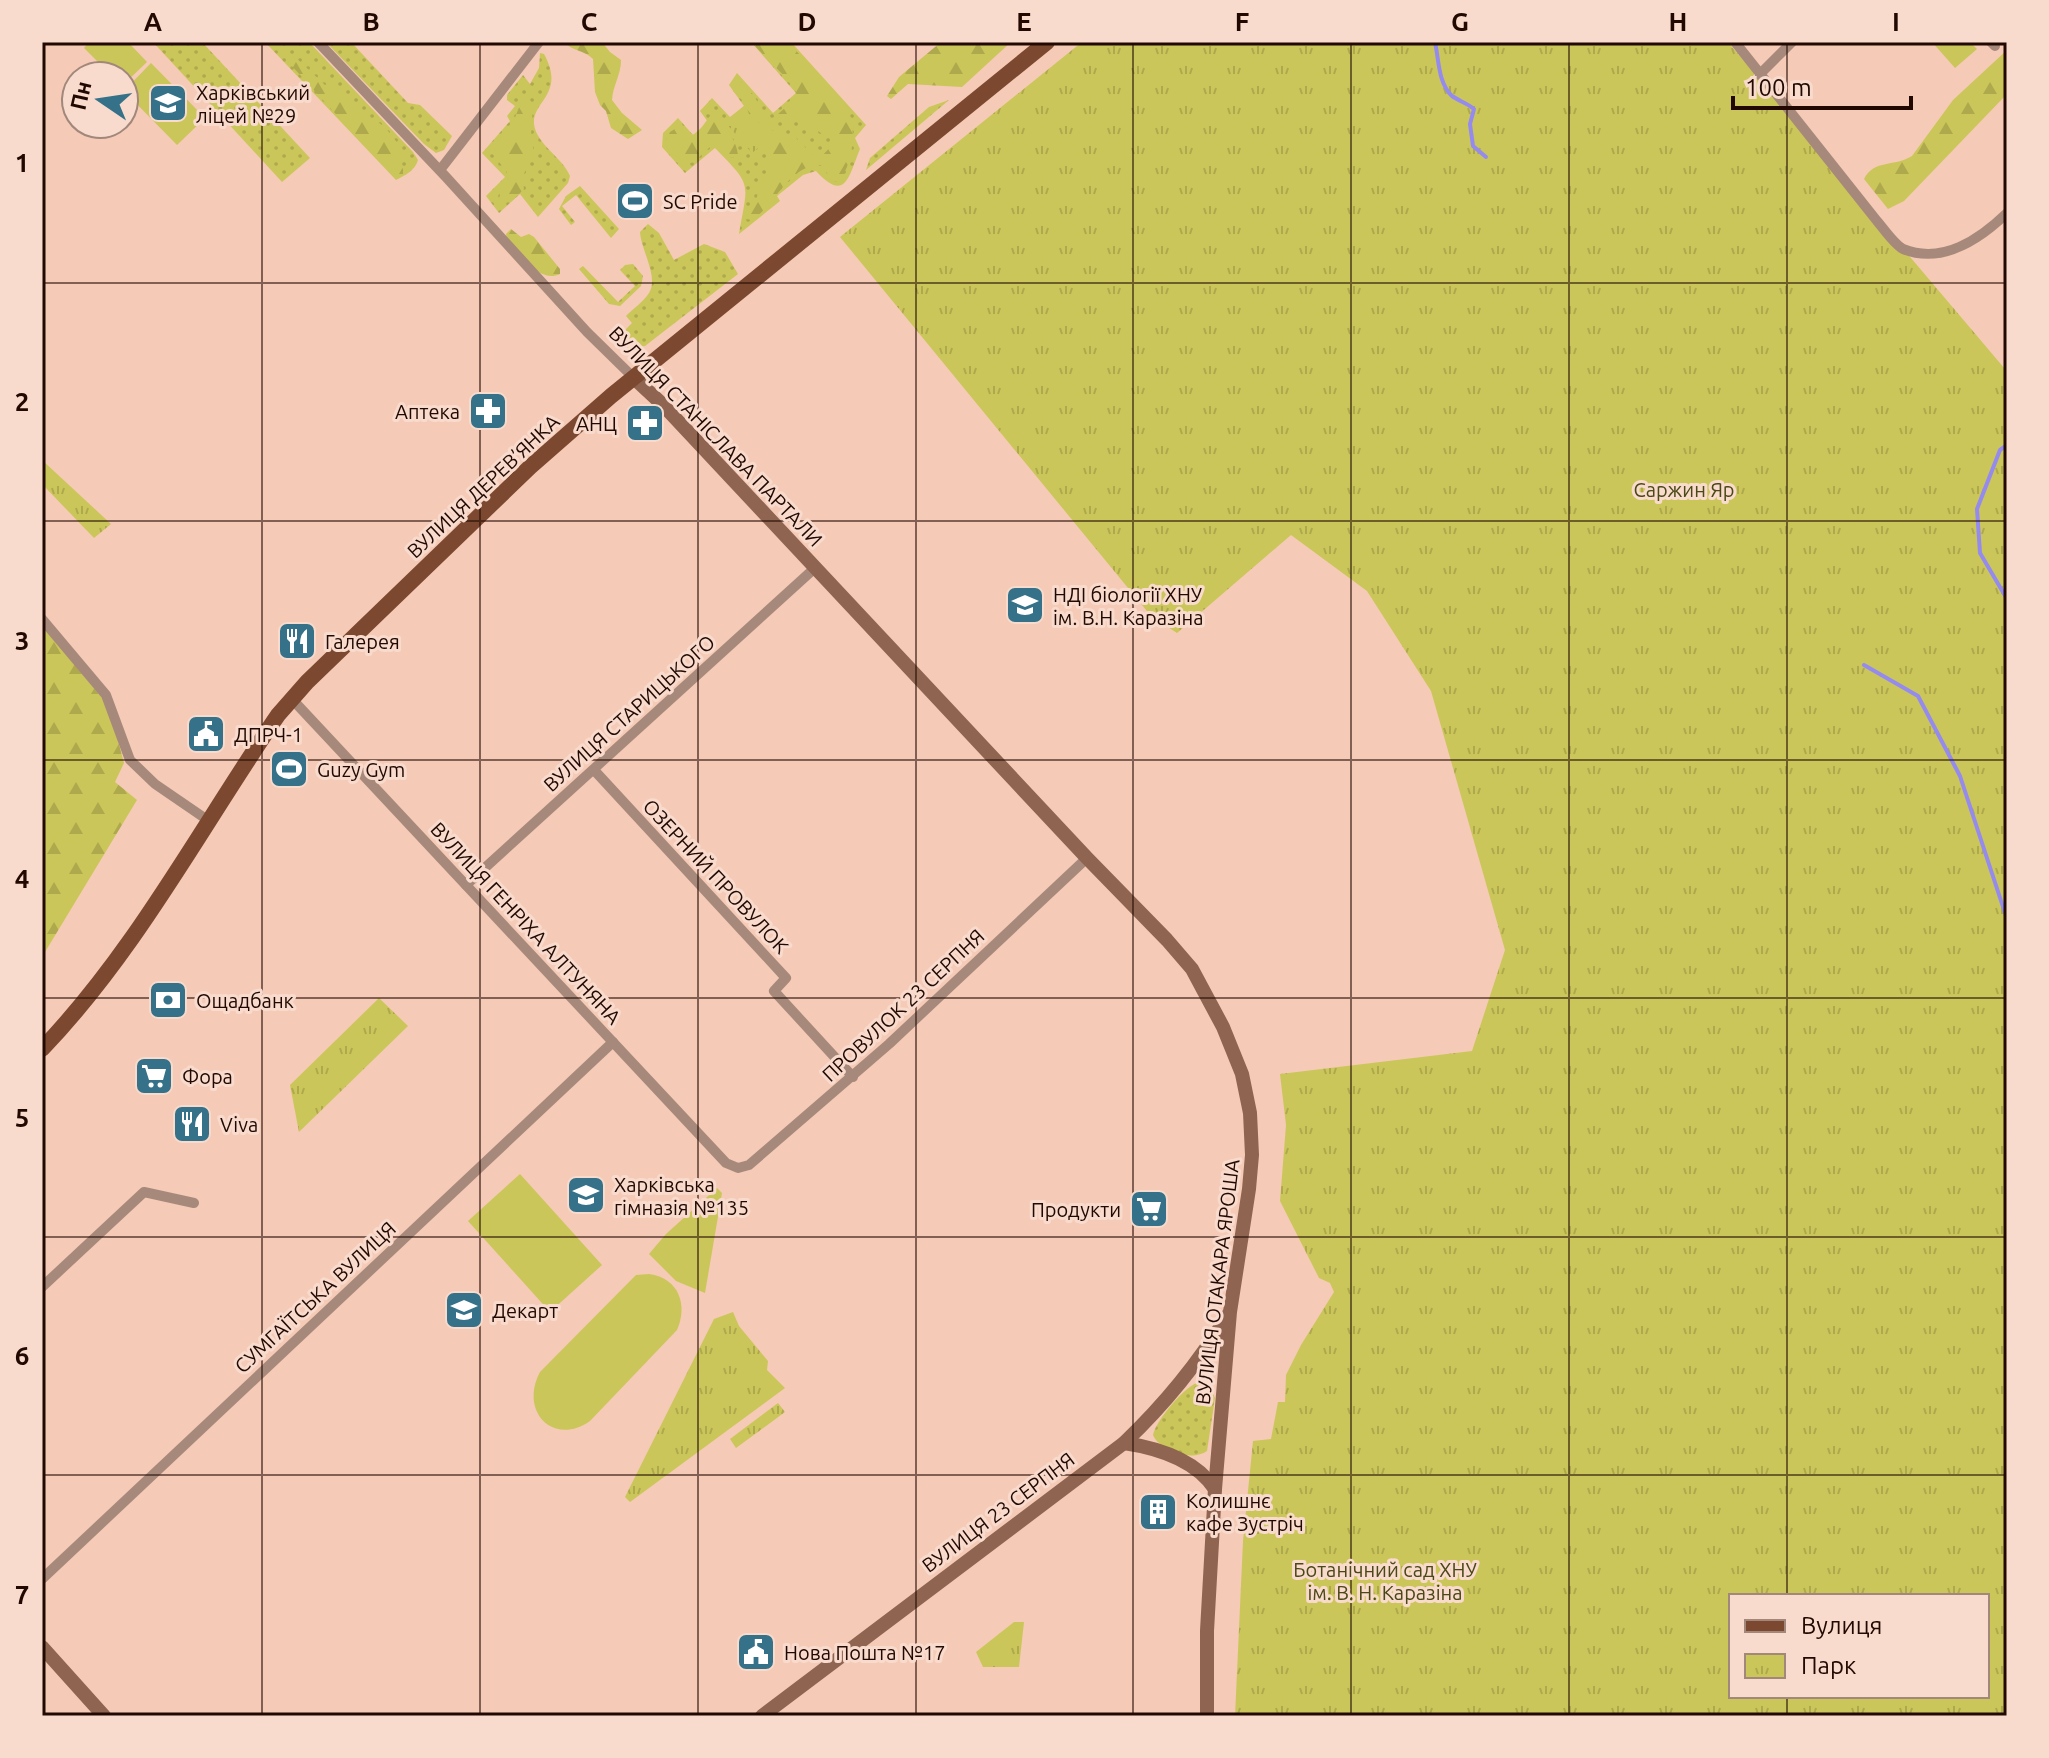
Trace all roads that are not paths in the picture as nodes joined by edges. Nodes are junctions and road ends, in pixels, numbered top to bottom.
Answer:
1 (318, 42) edge
2 (539, 42) edge
3 (1047, 42) edge
4 (1735, 42) edge
5 (1792, 42) edge
6 (1759, 75) junction
7 (440, 170) junction
8 (2007, 213) edge
9 (634, 378) junction
10 (816, 567) junction
11 (42, 619) edge
12 (291, 698) junction
13 (594, 770) junction
14 (209, 821) junction
15 (1087, 858) junction
16 (466, 885) junction
17 (613, 1042) junction
18 (42, 1049) edge
19 (853, 1077) junction
20 (738, 1168) joint
21 (194, 1203) dead end
22 (42, 1287) edge
23 (1230, 1312) junction
24 (1124, 1443) junction
25 (1215, 1489) junction
26 (42, 1579) edge
27 (42, 1647) edge
28 (104, 1716) edge
29 (762, 1716) edge
30 (1207, 1716) edge

1 - 7 street, ВУЛИЦЯ СТАНІСЛАВА ПАРТАЛИ
2 - 7 street
3 - 9 main road, ВУЛИЦЯ ДЕРЕВ’ЯНКА
4 - 6 street
5 - 6 street
6 - 8 street
7 - 9 street, ВУЛИЦЯ СТАНІСЛАВА ПАРТАЛИ
9 - 10 street, ВУЛИЦЯ СТАНІСЛАВА ПАРТАЛИ
9 - 12 main road, ВУЛИЦЯ ДЕРЕВ’ЯНКА
10 - 13 street, ВУЛИЦЯ СТАРИЦЬКОГО
10 - 15 street, ВУЛИЦЯ СТАНІСЛАВА ПАРТАЛИ
11 - 14 street
12 - 14 main road, ВУЛИЦЯ ДЕРЕВ’ЯНКА
12 - 16 street, ВУЛИЦЯ ГЕНРІХА АЛТУНЯНА
13 - 16 street, ВУЛИЦЯ СТАРИЦЬКОГО
13 - 19 street, ОЗЕРНИЙ ПРОВУЛОК
14 - 18 main road, ВУЛИЦЯ ДЕРЕВ’ЯНКА
15 - 19 street, ПРОВУЛОК 23 СЕРПНЯ
15 - 23 street, ВУЛИЦЯ ОТАКАРА ЯРОША
16 - 17 street, ВУЛИЦЯ ГЕНРІХА АЛТУНЯНА
17 - 20 street, ВУЛИЦЯ ГЕНРІХА АЛТУНЯНА
17 - 26 street, СУМГАЇТСЬКА ВУЛИЦЯ
19 - 20 street, ПРОВУЛОК 23 СЕРПНЯ
21 - 22 street
23 - 24 street, ВУЛИЦЯ 23 СЕРПНЯ
23 - 25 street, ВУЛИЦЯ ОТАКАРА ЯРОША
24 - 25 street
24 - 29 street, ВУЛИЦЯ 23 СЕРПНЯ
25 - 30 street, ВУЛИЦЯ ОТАКАРА ЯРОША
27 - 28 street

